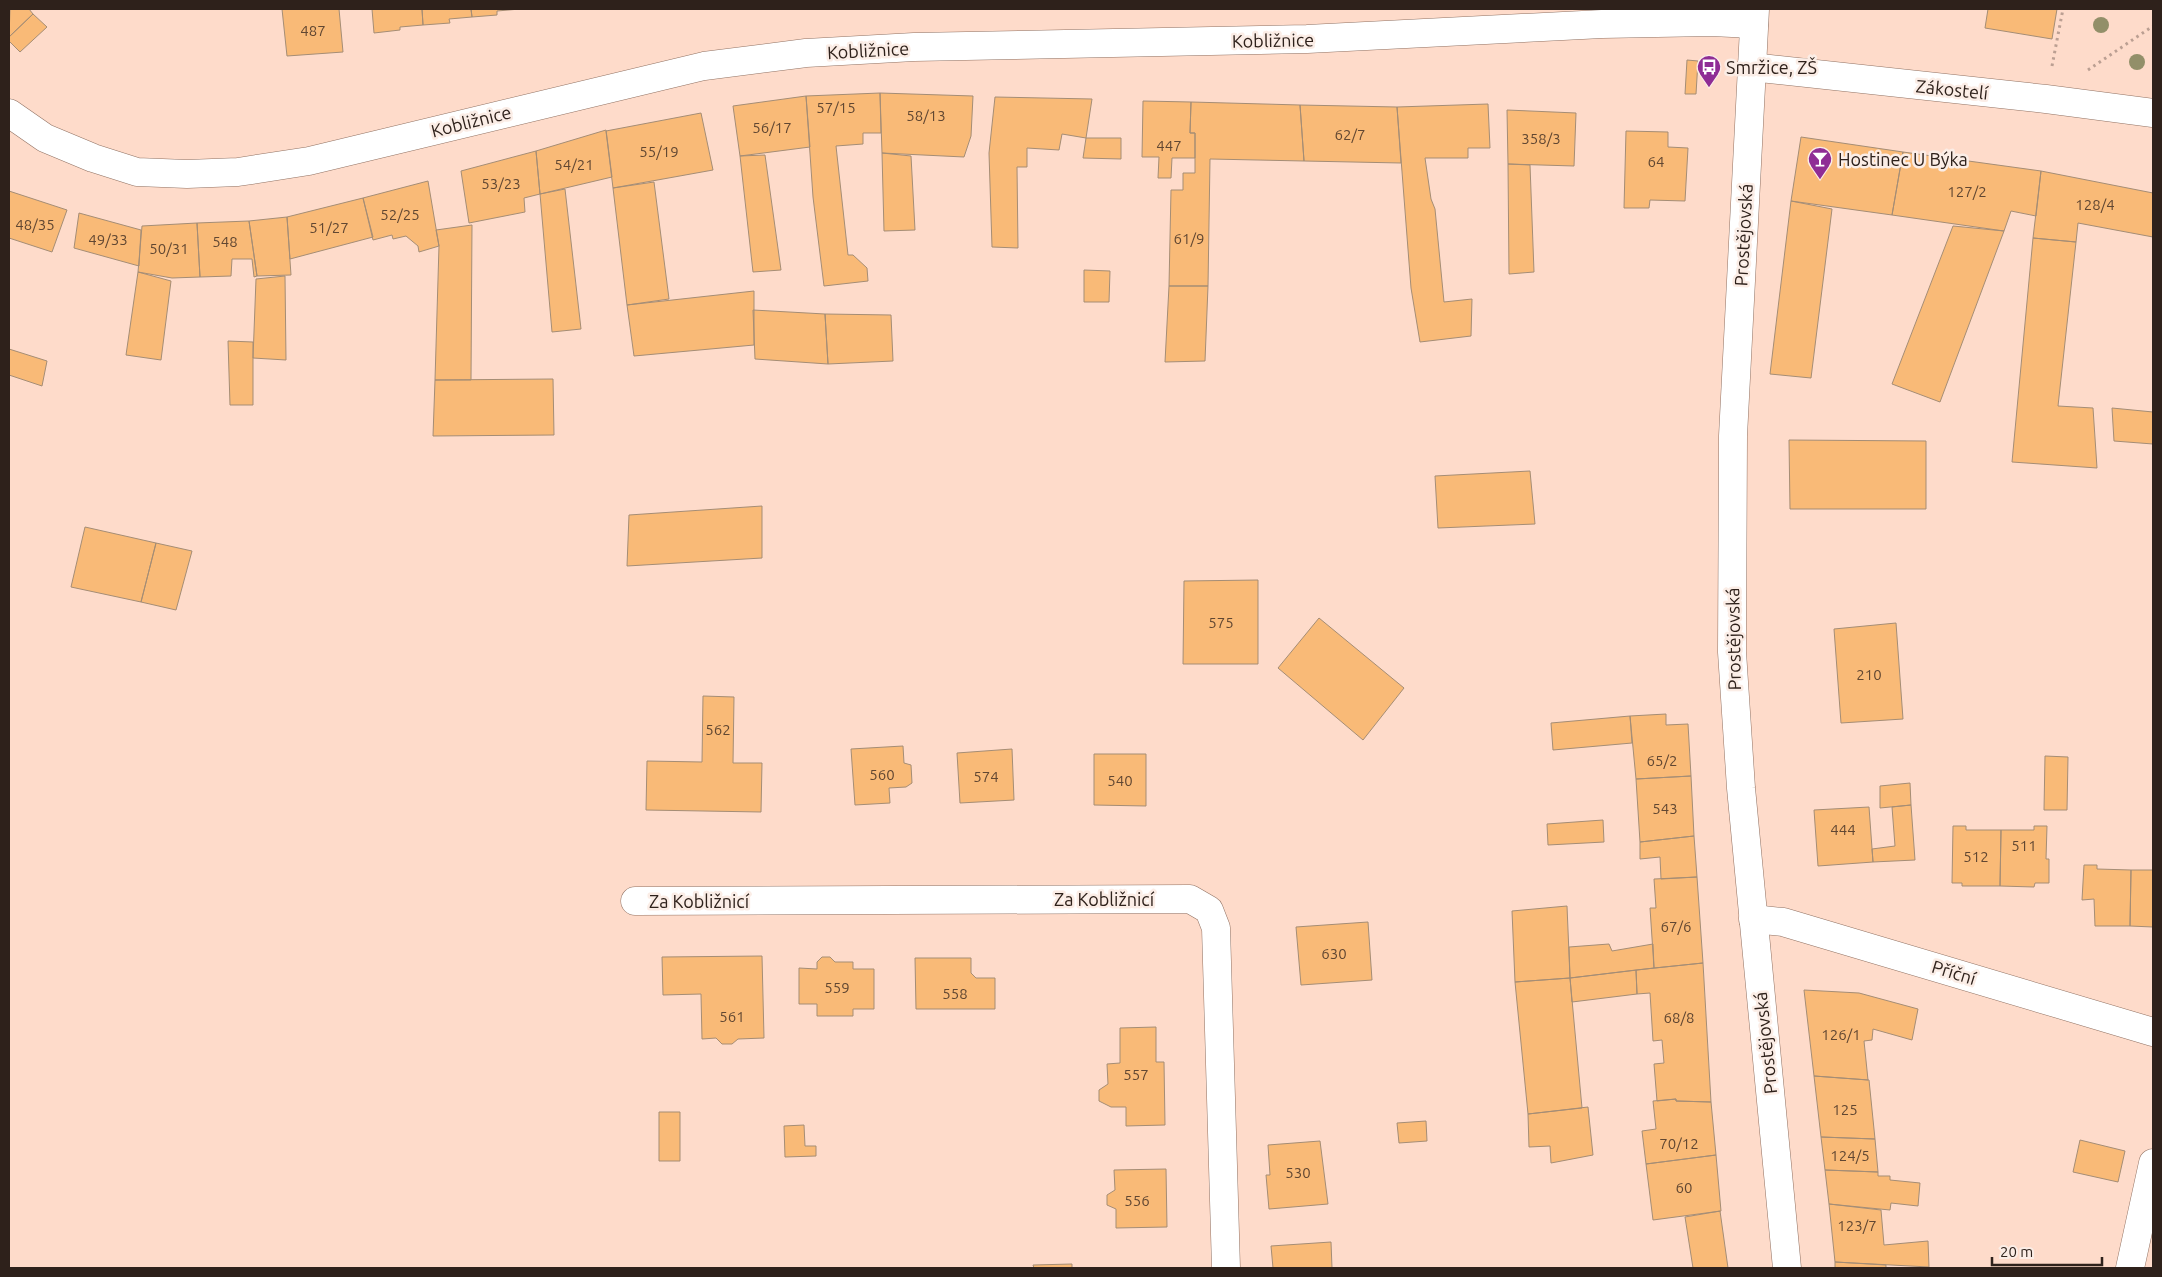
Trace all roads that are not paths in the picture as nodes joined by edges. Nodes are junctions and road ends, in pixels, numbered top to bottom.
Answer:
1 (1603, 16) edge
2 (1754, 16) edge
3 (1751, 67) junction
4 (9, 113) edge
5 (2153, 113) edge
6 (636, 901) dead end
7 (1753, 919) junction
8 (2153, 1032) edge
9 (2153, 1163) edge
10 (1226, 1268) edge
11 (1787, 1268) edge
12 (2130, 1268) edge

1 - 2 street, Kobližnice
1 - 4 street, Kobližnice
2 - 3 street, Prostějovská
3 - 5 street, Zákostelí
3 - 7 street, Prostějovská
6 - 10 street, Za Kobližnicí
7 - 8 street, Příční
7 - 11 street, Prostějovská
9 - 12 street

